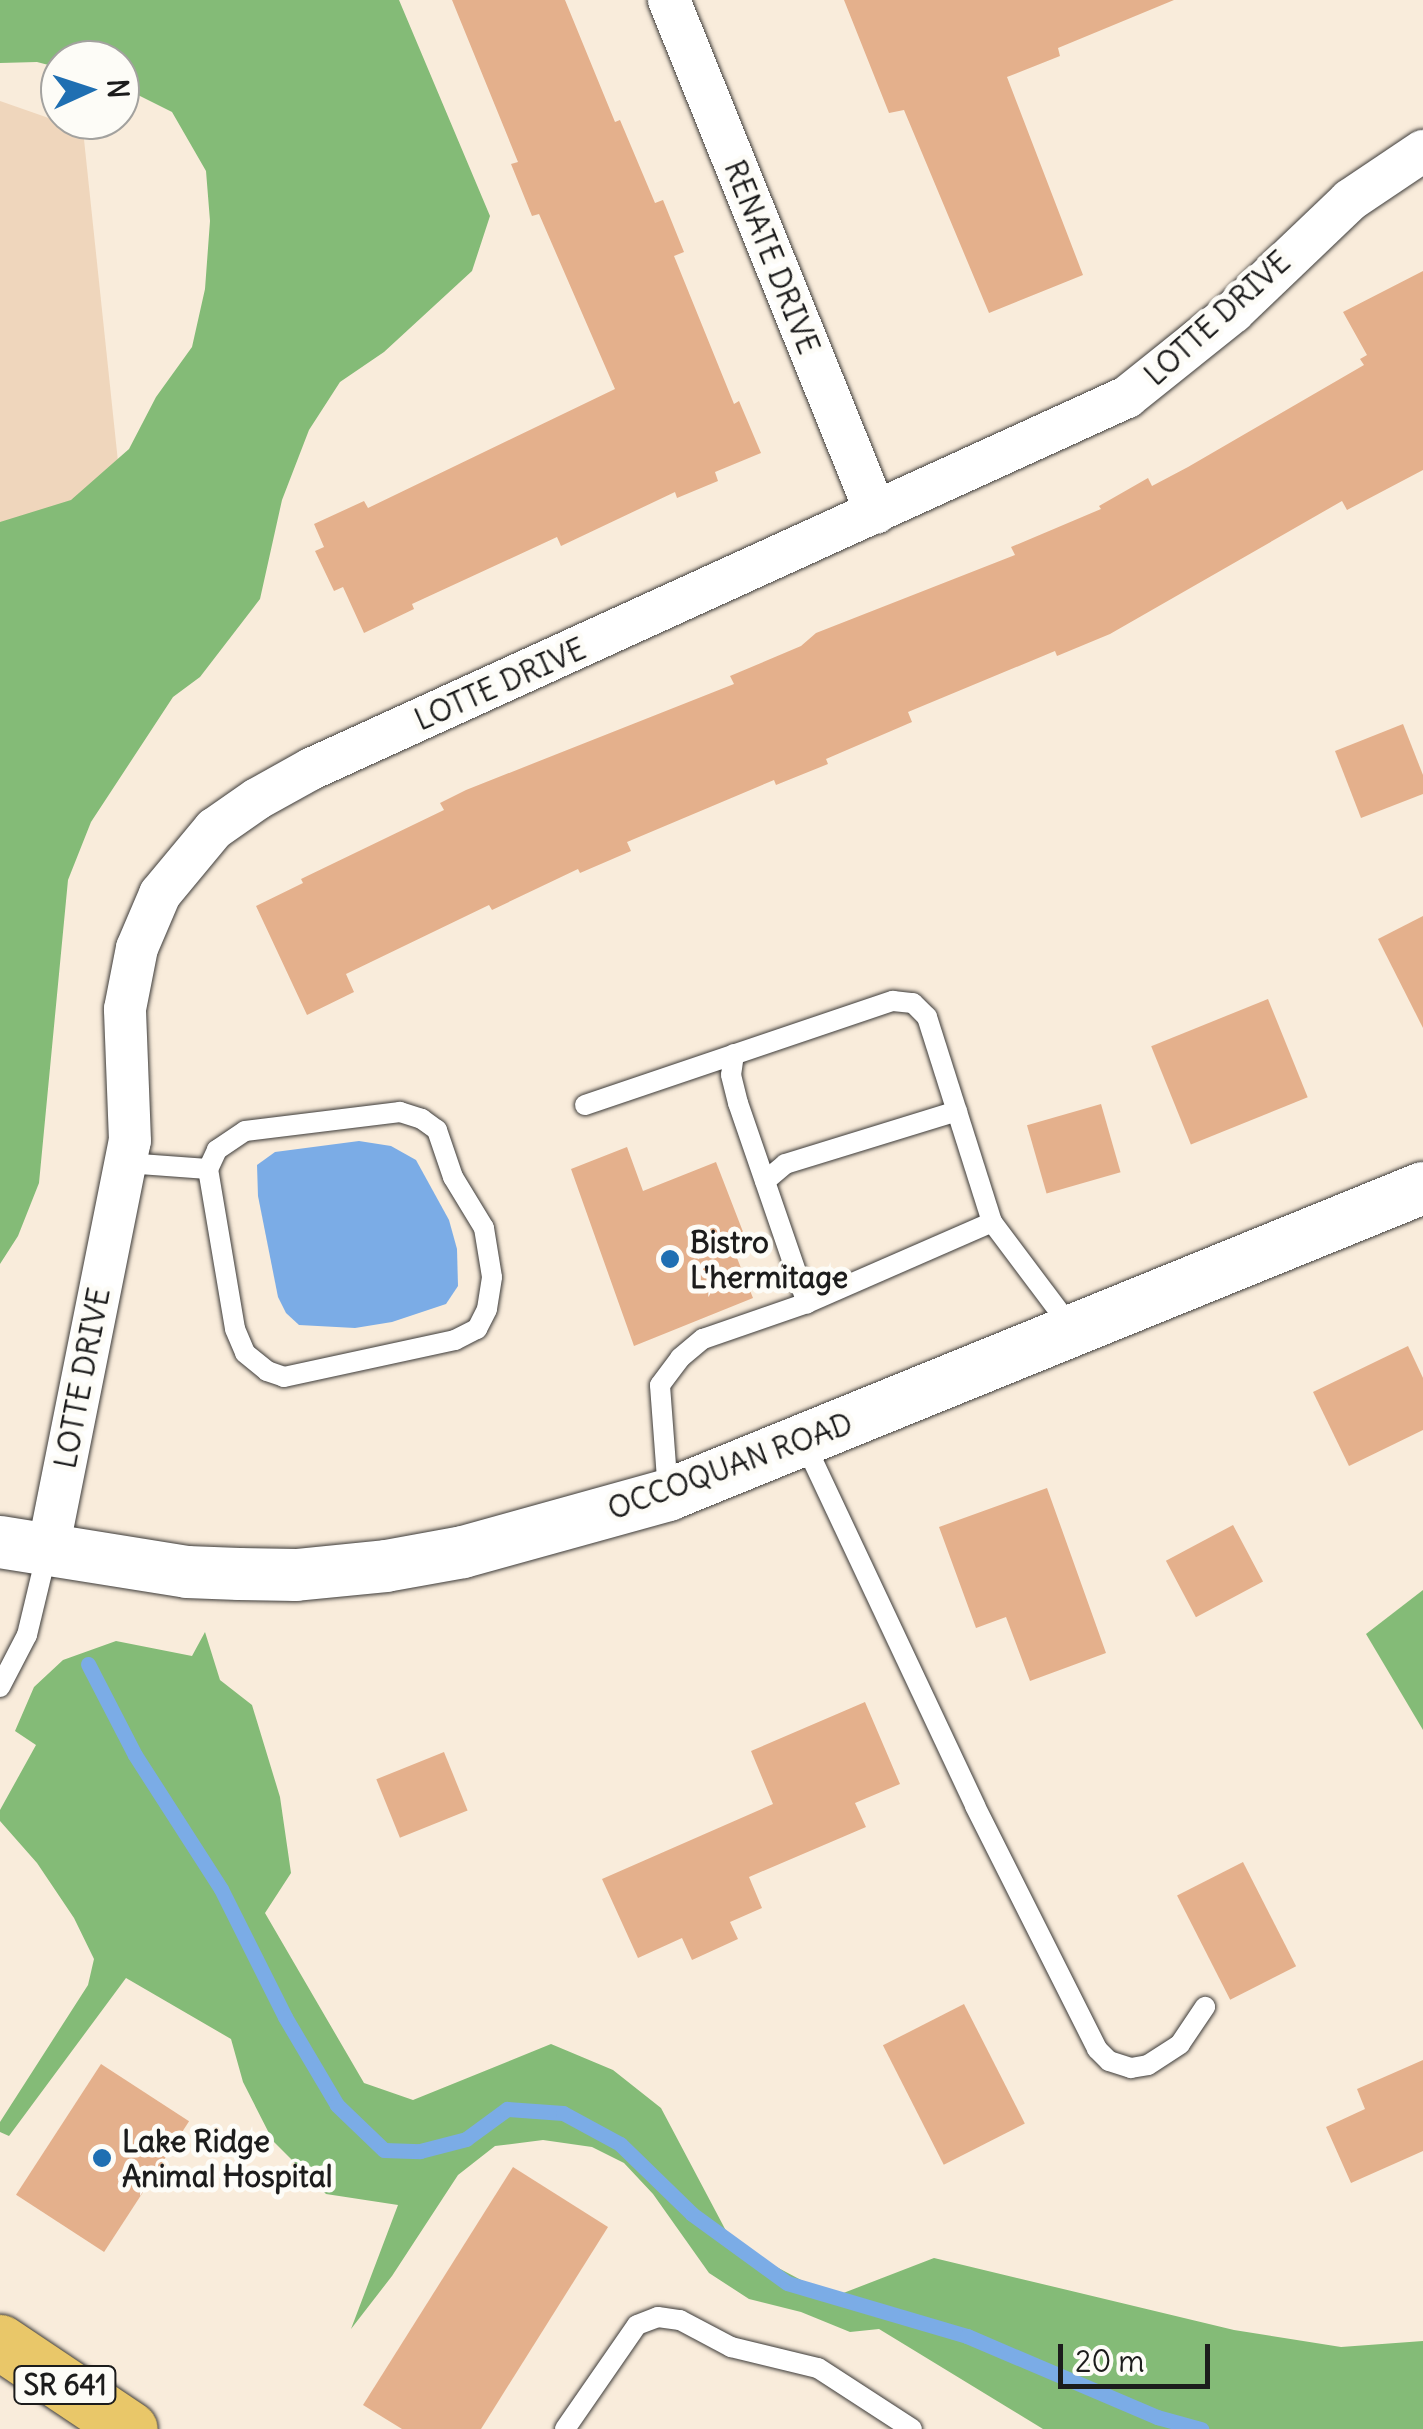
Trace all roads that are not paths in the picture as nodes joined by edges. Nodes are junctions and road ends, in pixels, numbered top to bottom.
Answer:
1 (668, 0) edge
2 (1423, 151) edge
3 (876, 513) junction
4 (734, 1054) junction
5 (585, 1105) dead end
6 (956, 1110) junction
7 (126, 1163) junction
8 (208, 1169) junction
9 (765, 1181) junction
10 (1423, 1188) edge
11 (992, 1222) junction
12 (807, 1303) junction
13 (1074, 1332) junction
14 (804, 1442) junction
15 (668, 1495) junction
16 (24, 1546) edge
17 (0, 1687) edge
18 (1205, 2006) dead end
19 (0, 2342) edge
20 (130, 2429) edge
21 (565, 2429) edge
22 (912, 2429) edge

1 - 3 street, RENATE DRIVE
2 - 3 street, LOTTE DRIVE
3 - 7 street, LOTTE DRIVE
4 - 5 lane
4 - 6 lane
4 - 9 lane
6 - 9 lane
6 - 11 lane
7 - 8 lane
7 - 16 street, LOTTE DRIVE
8 - 8 lane
9 - 12 lane
10 - 13 street, OCCOQUAN ROAD
11 - 12 lane
11 - 13 lane
12 - 15 lane
13 - 14 street, OCCOQUAN ROAD
14 - 15 street, OCCOQUAN ROAD
14 - 18 lane
15 - 16 street, OCCOQUAN ROAD
16 - 17 lane
19 - 20 main road, SR 641
21 - 22 lane

